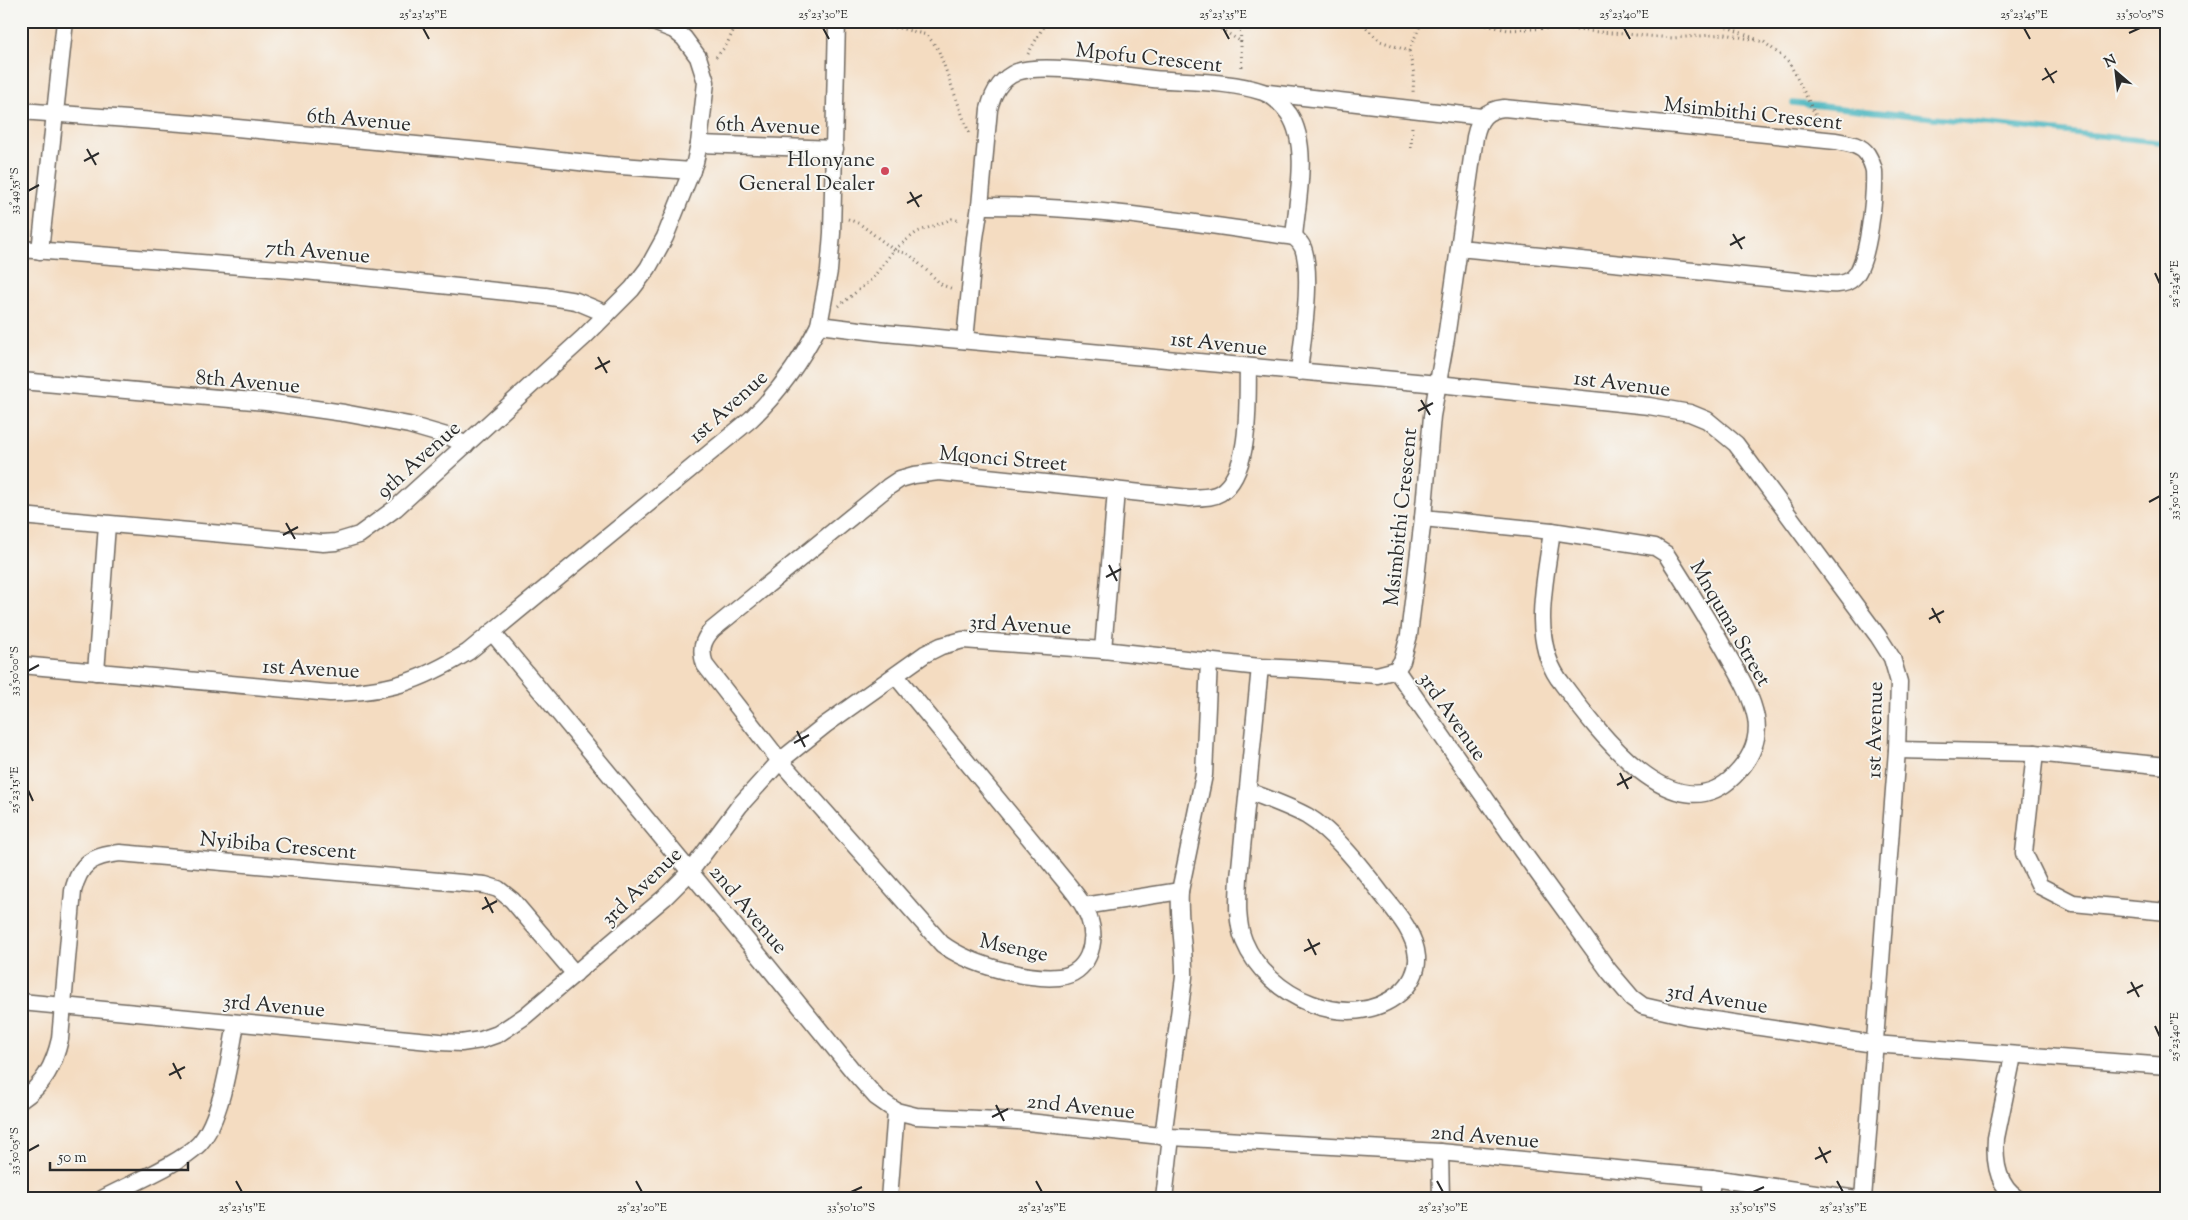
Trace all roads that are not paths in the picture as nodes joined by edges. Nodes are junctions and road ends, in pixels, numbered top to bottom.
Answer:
1 (65, 21) edge
2 (650, 21) edge
3 (838, 24) edge
4 (1264, 93) junction
5 (21, 111) edge
6 (56, 114) junction
7 (1482, 117) junction
8 (700, 144) junction
9 (835, 149) junction
10 (692, 171) junction
11 (980, 206) junction
12 (1294, 237) junction
13 (1459, 248) junction
14 (21, 249) edge
15 (40, 251) junction
16 (606, 314) junction
17 (819, 325) junction
18 (965, 340) junction
19 (1248, 368) junction
20 (1299, 372) junction
21 (21, 381) edge
22 (1438, 384) junction
23 (466, 445) junction
24 (1116, 490) junction
25 (21, 516) edge
26 (1423, 518) junction
27 (106, 525) junction
28 (1552, 531) junction
29 (492, 632) junction
30 (1104, 650) junction
31 (1209, 661) junction
32 (21, 665) edge
33 (1260, 667) junction
34 (1396, 670) junction
35 (96, 672) junction
36 (896, 676) junction
37 (1897, 750) junction
38 (2035, 753) junction
39 (780, 761) junction
40 (2167, 766) edge
41 (1248, 791) junction
42 (690, 872) junction
43 (1180, 891) junction
44 (1084, 906) junction
45 (2167, 912) edge
46 (575, 974) junction
47 (21, 1002) edge
48 (64, 1006) junction
49 (236, 1023) junction
50 (1874, 1044) junction
51 (2013, 1056) junction
52 (2167, 1066) edge
53 (21, 1100) edge
54 (896, 1111) junction
55 (1167, 1137) junction
56 (1440, 1152) junction
57 (1712, 1178) junction
58 (102, 1199) edge
59 (889, 1199) edge
60 (1164, 1199) edge
61 (1441, 1199) edge
62 (1710, 1199) edge
63 (1857, 1199) edge
64 (1863, 1199) edge
65 (2018, 1199) edge

1 - 6 street
2 - 8 street, 9th Avenue
3 - 9 street
4 - 7 street
4 - 11 street, Mpofu Crescent
4 - 12 street, Mpofu Crescent
5 - 6 street, 6th Avenue
6 - 10 street, 6th Avenue
6 - 15 street
7 - 13 street, Msimbithi Crescent
7 - 13 street, Msimbithi Crescent
8 - 9 street, 6th Avenue
8 - 10 street, 9th Avenue
9 - 17 street
10 - 16 street, 9th Avenue
11 - 12 street
11 - 18 street
12 - 20 street
13 - 22 street, Msimbithi Crescent
14 - 15 street, 7th Avenue
15 - 16 street, 7th Avenue
16 - 23 street, 9th Avenue
17 - 18 street, 1st Avenue
17 - 29 street, 1st Avenue
18 - 19 street, 1st Avenue
19 - 20 street, 1st Avenue
19 - 24 street, Mqonci Street
20 - 22 street, 1st Avenue
21 - 23 street, 8th Avenue
22 - 26 street, Msimbithi Crescent
22 - 37 street, 1st Avenue
23 - 27 street, 9th Avenue
24 - 30 street
24 - 39 street, Mqonci Street
25 - 27 street, 9th Avenue
26 - 28 street, Mnquma Street
26 - 34 street, Msimbithi Crescent
27 - 35 street
28 - 28 street, Mnquma Street
29 - 35 street, 1st Avenue
29 - 42 street, 2nd Avenue
30 - 31 street, 3rd Avenue
30 - 36 street, 3rd Avenue
31 - 33 street, 3rd Avenue
31 - 43 street
32 - 35 street, 1st Avenue
33 - 34 street, 3rd Avenue
33 - 41 street
34 - 50 street, 3rd Avenue
36 - 39 street, 3rd Avenue
36 - 44 street, Msenge
37 - 38 street
37 - 50 street, 1st Avenue
38 - 40 street
38 - 45 street
39 - 42 street, 3rd Avenue
39 - 44 street, Msenge
41 - 41 street
42 - 46 street, 3rd Avenue
42 - 54 street, 2nd Avenue
43 - 44 street
43 - 55 street
46 - 48 street, Nyibiba Crescent
46 - 49 street, 3rd Avenue
47 - 48 street, 3rd Avenue
48 - 49 street, 3rd Avenue
48 - 53 street, Nyibiba Crescent
49 - 58 street
50 - 51 street, 3rd Avenue
50 - 64 street, 1st Avenue
51 - 52 street, 3rd Avenue
51 - 65 street
54 - 55 street, 2nd Avenue
54 - 59 street
55 - 56 street, 2nd Avenue
55 - 60 street
56 - 57 street, 2nd Avenue
56 - 61 street
57 - 62 street
57 - 63 street, 2nd Avenue

